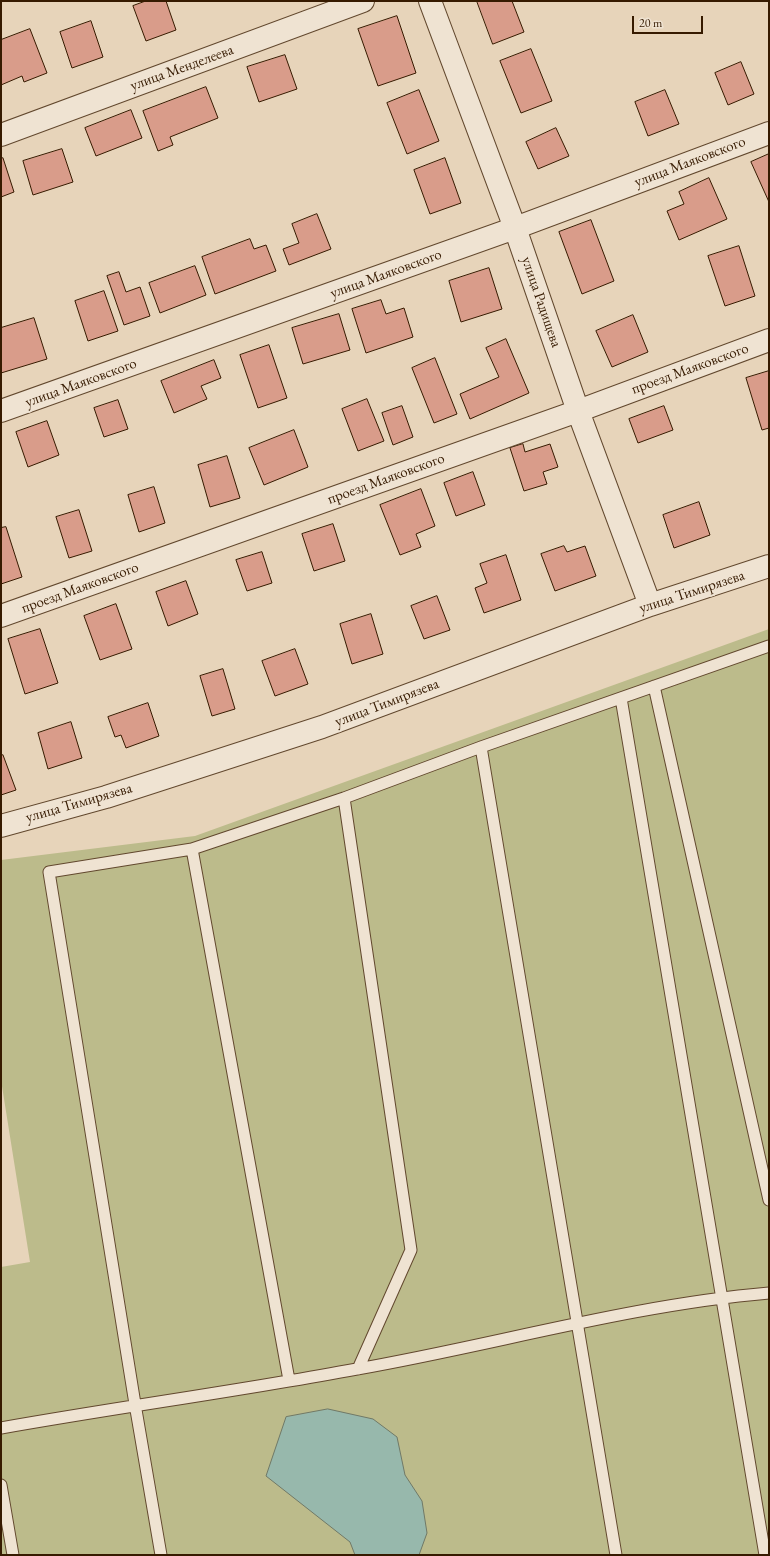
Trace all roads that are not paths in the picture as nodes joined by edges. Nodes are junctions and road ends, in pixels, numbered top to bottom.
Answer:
1 (363, 1) edge
2 (430, 1) edge
3 (769, 133) edge
4 (1, 135) edge
5 (515, 228) junction
6 (769, 340) edge
7 (578, 410) junction
8 (1, 411) edge
9 (769, 566) edge
10 (650, 604) junction
11 (1, 616) edge
12 (769, 646) edge
13 (654, 686) junction
14 (621, 698) junction
15 (481, 747) junction
16 (344, 798) junction
17 (1, 826) edge
18 (192, 849) junction
19 (769, 1200) edge
20 (769, 1293) edge
21 (722, 1297) junction
22 (578, 1323) junction
23 (358, 1369) junction
24 (289, 1380) junction
25 (135, 1404) junction
26 (1, 1428) edge
27 (1, 1485) edge
28 (12, 1555) edge
29 (161, 1555) edge
30 (616, 1555) edge
31 (765, 1555) edge

1 - 4 street, улица Менделеева
2 - 5 street, улица Радищева
3 - 5 street, улица Маяковского
5 - 7 street, улица Радищева
5 - 8 street, улица Маяковского
6 - 7 street, проезд Маяковского
7 - 10 street, улица Радищева
7 - 11 street, проезд Маяковского
9 - 10 street, улица Тимирязева
10 - 17 street, улица Тимирязева
12 - 13 lane
13 - 14 lane
13 - 19 lane
14 - 15 lane
14 - 21 lane
15 - 16 lane
15 - 22 lane
16 - 18 lane
16 - 23 lane
18 - 24 lane
18 - 25 lane
20 - 21 lane
21 - 22 lane
21 - 31 lane
22 - 23 lane
22 - 30 lane
23 - 24 lane
24 - 25 lane
25 - 26 lane
25 - 29 lane
27 - 28 lane

